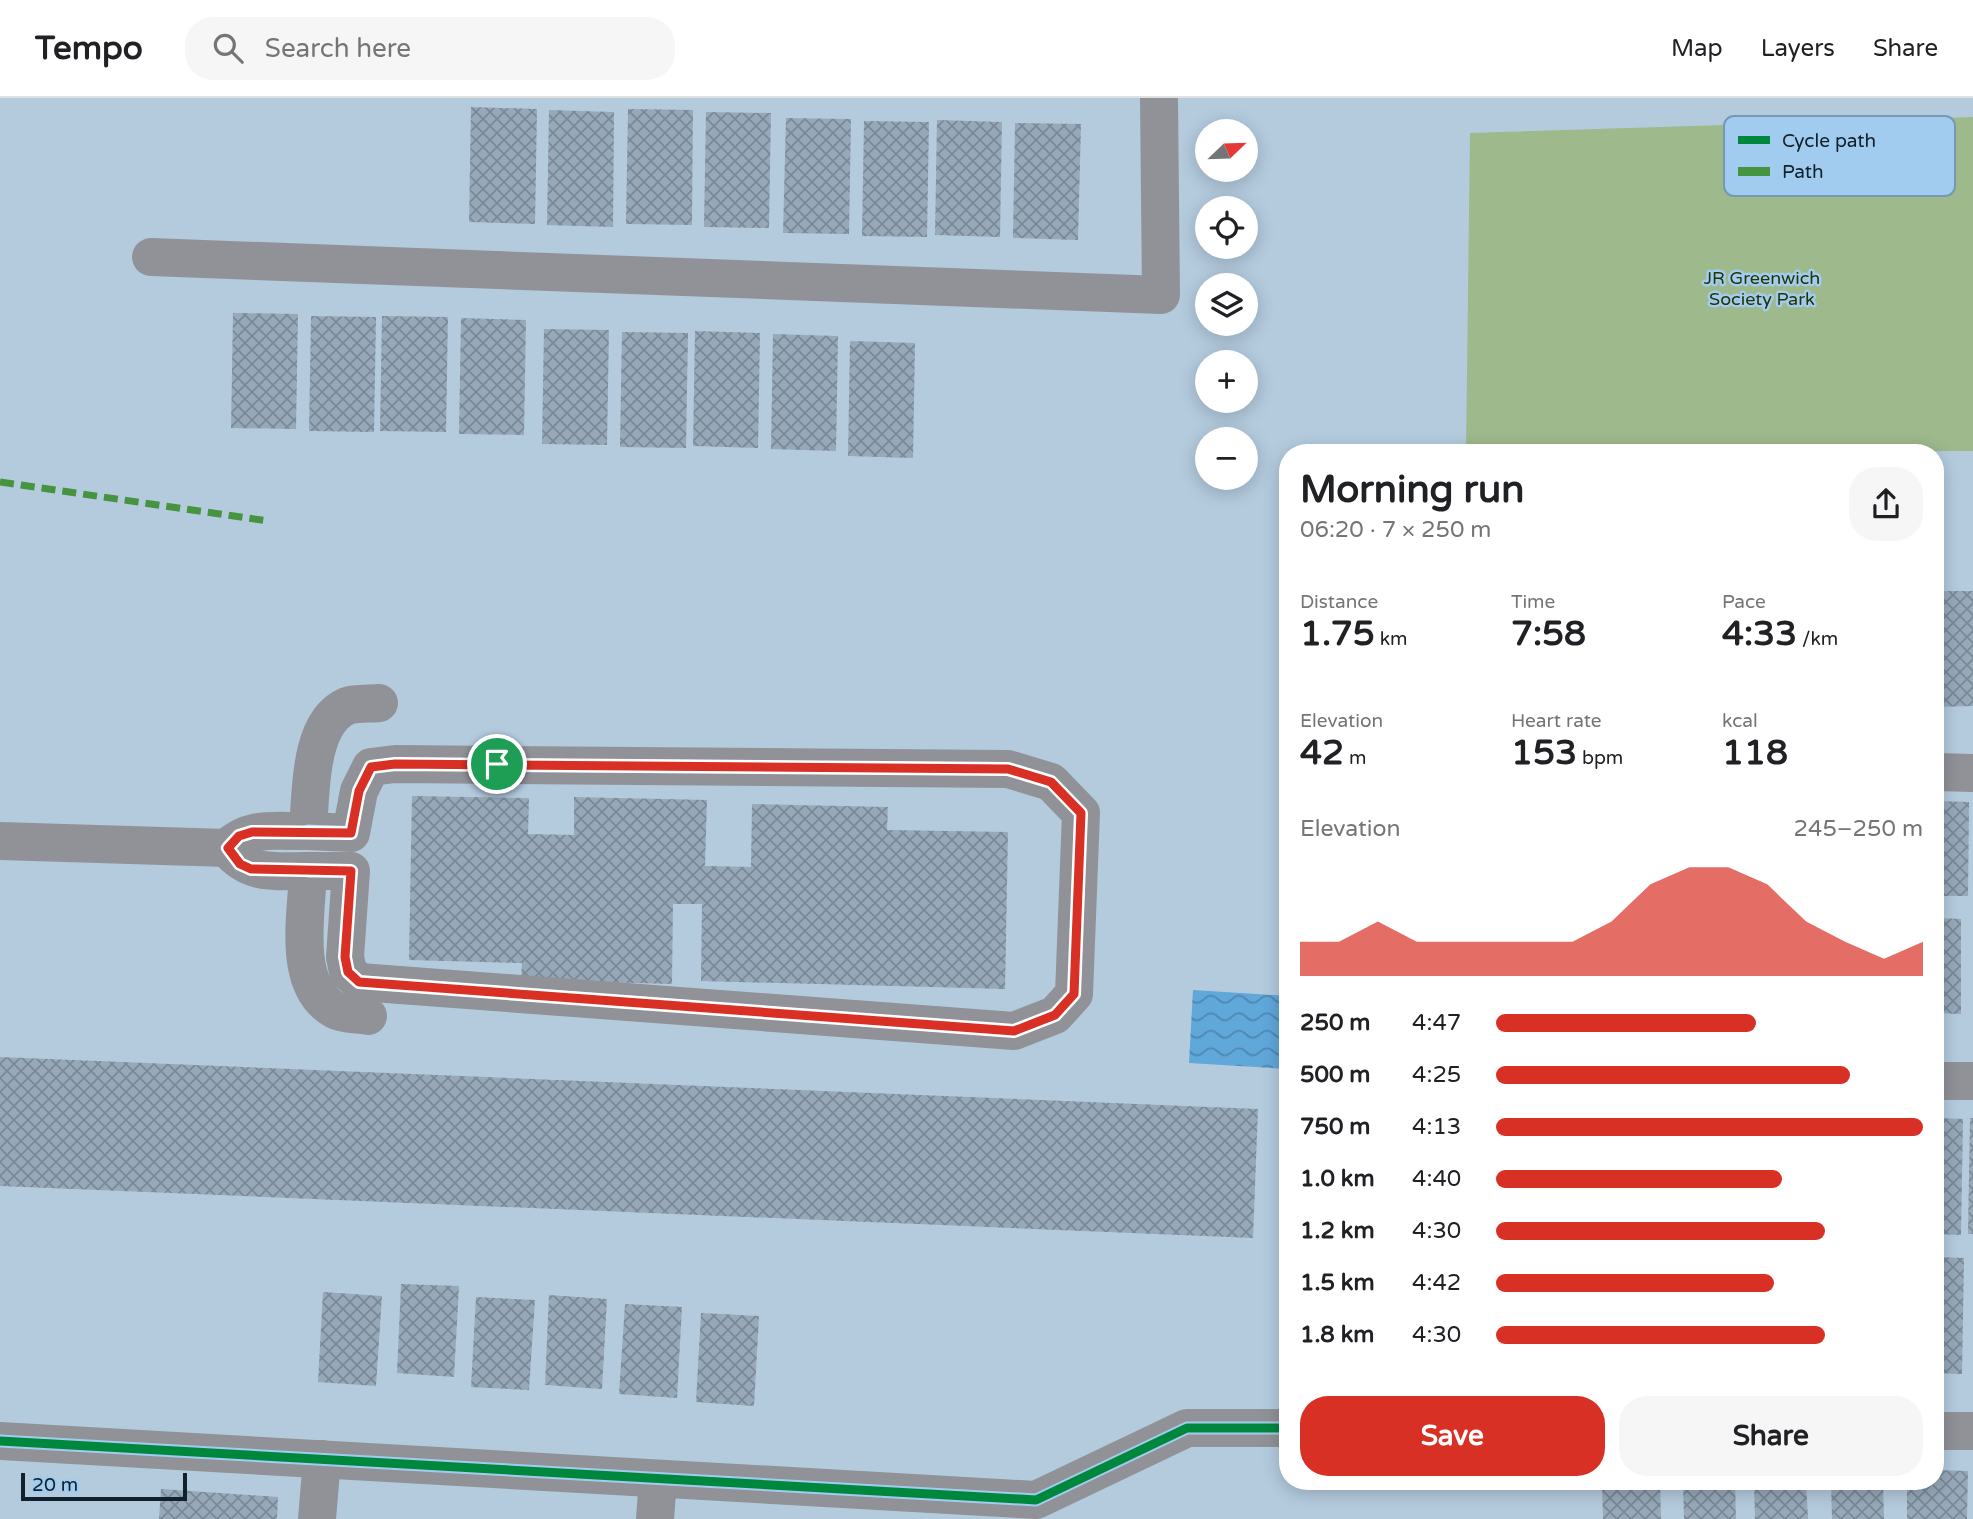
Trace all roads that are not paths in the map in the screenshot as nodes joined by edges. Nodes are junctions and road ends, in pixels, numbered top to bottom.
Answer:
1 (1159, 98) edge
2 (151, 257) dead end
3 (379, 703) dead end
4 (1944, 772) edge
5 (1973, 773) edge
6 (307, 831) junction
7 (351, 833) junction
8 (0, 841) edge
9 (228, 848) junction
10 (308, 871) junction
11 (351, 871) junction
12 (368, 1016) dead end
13 (1944, 1081) edge
14 (1973, 1081) edge
15 (1279, 1428) edge
16 (1944, 1430) edge
17 (1973, 1431) edge
18 (0, 1441) edge
19 (322, 1459) junction
20 (658, 1479) junction
21 (317, 1519) edge
22 (655, 1519) edge

1 - 2 street
3 - 6 street
4 - 5 street
6 - 7 street
6 - 9 street
7 - 11 street
7 - 11 street
8 - 9 street
9 - 10 street
10 - 11 street
10 - 12 street
13 - 14 street
15 - 20 street
16 - 17 street
18 - 19 street
19 - 20 street
19 - 21 street
20 - 22 street

